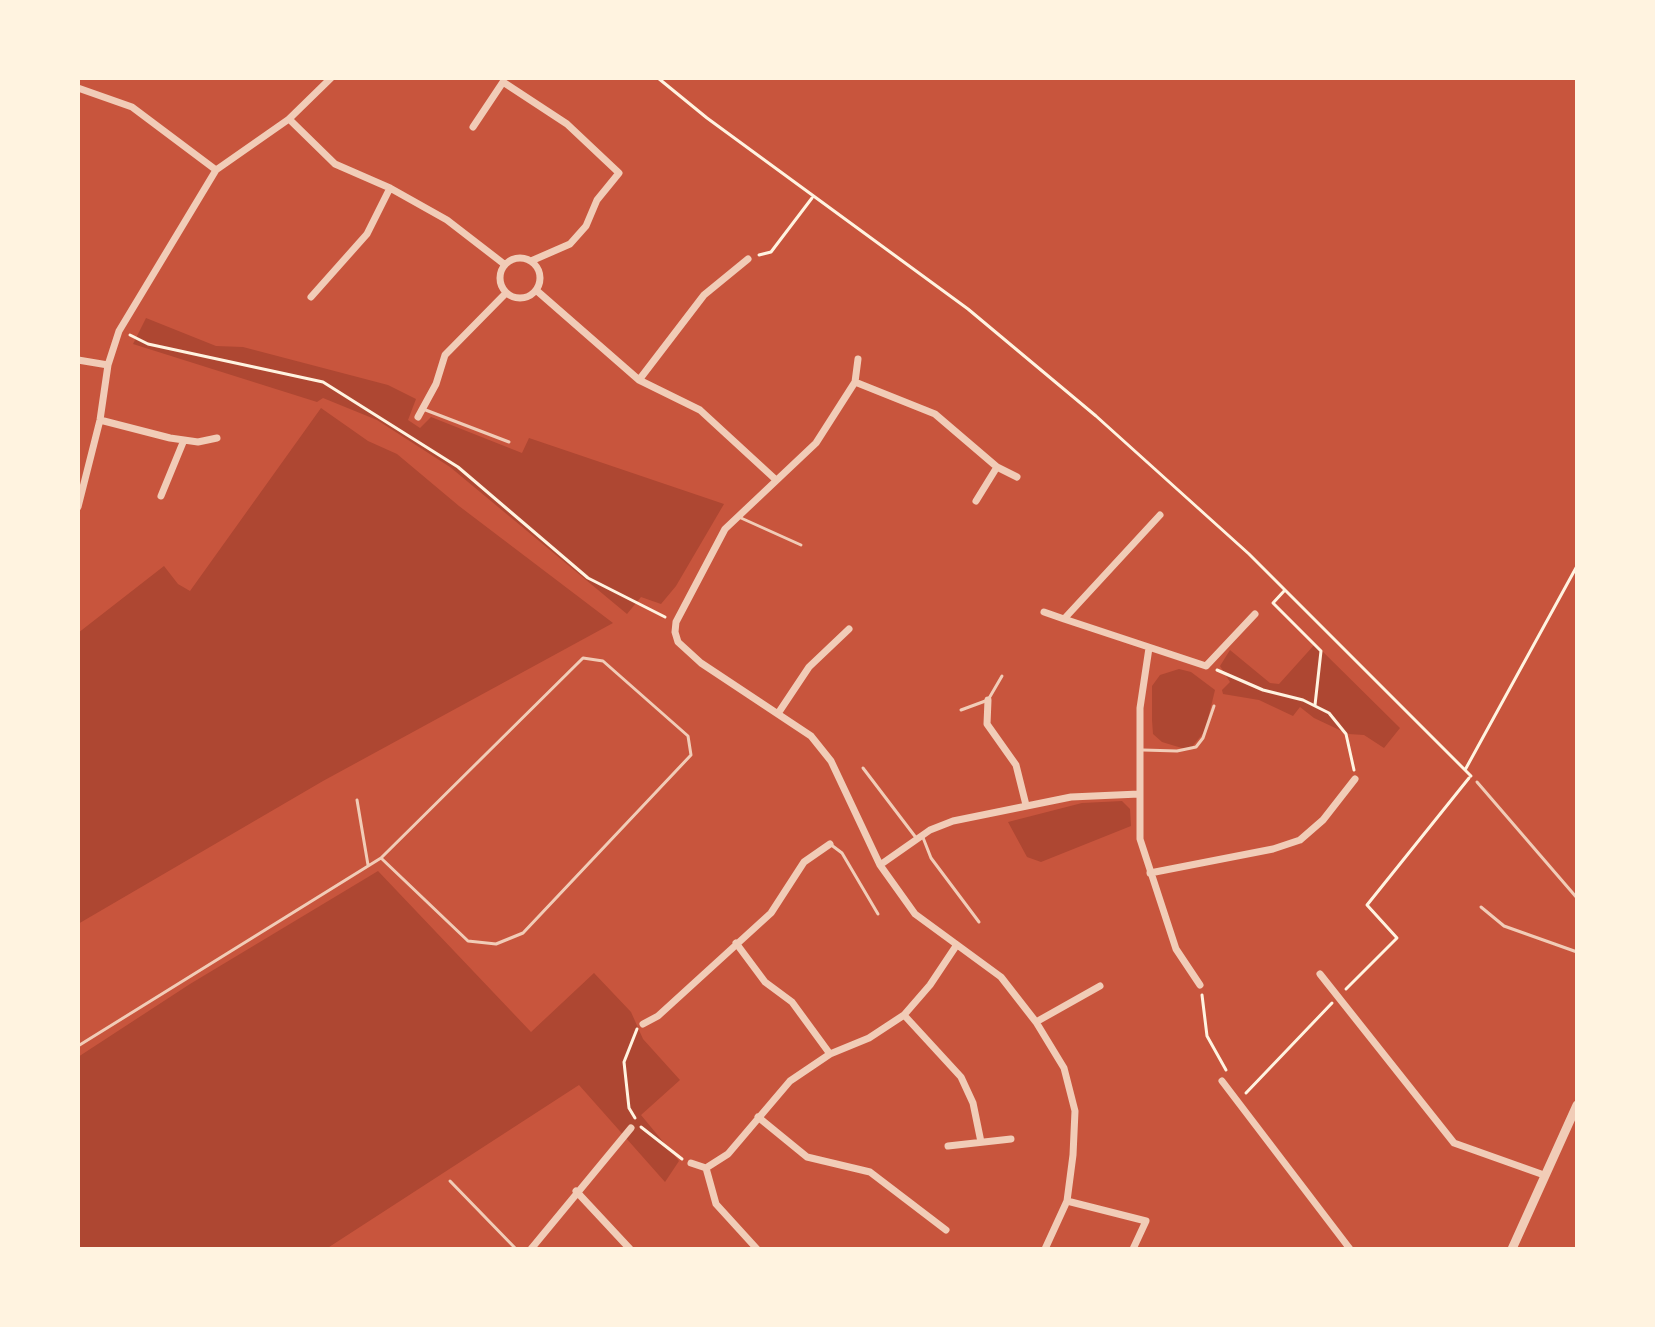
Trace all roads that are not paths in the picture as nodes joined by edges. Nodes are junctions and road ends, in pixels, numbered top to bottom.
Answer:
1 (331, 78) edge
2 (78, 88) edge
3 (289, 119) junction
4 (473, 127) dead end
5 (216, 170) junction
6 (390, 188) junction
7 (748, 259) road end
8 (531, 261) junction
9 (504, 264) junction
10 (536, 290) junction
11 (506, 293) junction
12 (311, 297) dead end
13 (858, 359) dead end
14 (78, 360) edge
15 (108, 365) junction
16 (639, 380) junction
17 (855, 382) junction
18 (423, 409) junction
19 (418, 417) dead end
20 (100, 420) junction
21 (217, 438) dead end
22 (184, 440) junction
23 (509, 442) dead end
24 (997, 467) junction
25 (1017, 477) dead end
26 (775, 479) junction
27 (161, 496) dead end
28 (976, 501) dead end
29 (78, 507) edge
30 (1160, 515) dead end
31 (737, 516) junction
32 (801, 545) dead end
33 (1044, 612) dead end
34 (1255, 614) dead end
35 (1064, 619) junction
36 (849, 629) dead end
37 (1149, 648) junction
38 (1002, 676) dead end
39 (988, 700) junction
40 (1214, 706) dead end
41 (961, 710) dead end
42 (779, 712) junction
43 (1139, 750) junction
44 (863, 768) dead end
45 (1355, 779) road end
46 (1477, 782) road end
47 (1139, 794) junction
48 (357, 800) dead end
49 (1026, 805) junction
50 (920, 837) junction
51 (830, 844) joint
52 (381, 858) junction
53 (368, 865) junction
54 (880, 865) junction
55 (1150, 873) junction
56 (1577, 898) edge
57 (1481, 907) dead end
58 (878, 914) dead end
59 (979, 922) dead end
60 (736, 943) junction
61 (956, 946) junction
62 (1577, 952) edge
63 (1320, 974) dead end
64 (1200, 985) road end
65 (1100, 986) dead end
66 (904, 1015) junction
67 (1036, 1022) junction
68 (643, 1024) road end
69 (78, 1046) edge
70 (830, 1054) junction
71 (1222, 1081) road end
72 (1577, 1105) edge
73 (758, 1117) junction
74 (631, 1128) dead end
75 (1011, 1139) dead end
76 (981, 1142) junction
77 (948, 1146) dead end
78 (691, 1163) road end
79 (706, 1168) junction
80 (1544, 1175) junction
81 (450, 1181) dead end
82 (576, 1191) junction
83 (1067, 1201) junction
84 (946, 1230) dead end
85 (516, 1249) edge
86 (531, 1249) edge
87 (630, 1249) edge
88 (757, 1249) edge
89 (1045, 1249) edge
90 (1133, 1249) edge
91 (1350, 1249) edge
92 (1512, 1249) edge

1 - 3 street
2 - 5 street
3 - 5 street
3 - 6 street
4 - 8 street
5 - 15 street
6 - 9 street
6 - 12 street
7 - 16 street
8 - 9 street
8 - 10 street
9 - 11 street
10 - 11 street
10 - 16 street
11 - 18 street
13 - 17 street
14 - 15 street
15 - 20 street
16 - 26 street
17 - 24 street
17 - 26 street
18 - 19 street
18 - 23 lane
20 - 22 street
20 - 29 street
21 - 22 street
22 - 27 street
24 - 25 street
24 - 28 street
26 - 31 street
30 - 35 street
31 - 32 lane
31 - 42 street
33 - 35 street
34 - 37 street
35 - 37 street
36 - 42 street
37 - 43 street
38 - 39 lane
39 - 41 lane
39 - 49 street
40 - 43 lane
42 - 54 street
43 - 47 street
44 - 50 lane
45 - 55 street
46 - 56 lane
47 - 49 street
47 - 55 street
48 - 53 lane
49 - 50 street
50 - 54 street
50 - 59 lane
51 - 58 lane
51 - 60 street
52 - 52 lane
52 - 53 lane
53 - 69 lane
54 - 61 street
55 - 64 street
57 - 62 lane
60 - 68 street
60 - 70 street
61 - 66 street
61 - 67 street
63 - 80 street
65 - 67 street
66 - 70 street
66 - 76 street
67 - 83 street
70 - 73 street
71 - 91 street
72 - 80 street
73 - 79 street
73 - 84 street
74 - 82 street
75 - 76 street
76 - 77 street
78 - 79 street
79 - 88 street
80 - 92 street
81 - 85 lane
82 - 86 street
82 - 87 street
83 - 89 street
83 - 90 street

